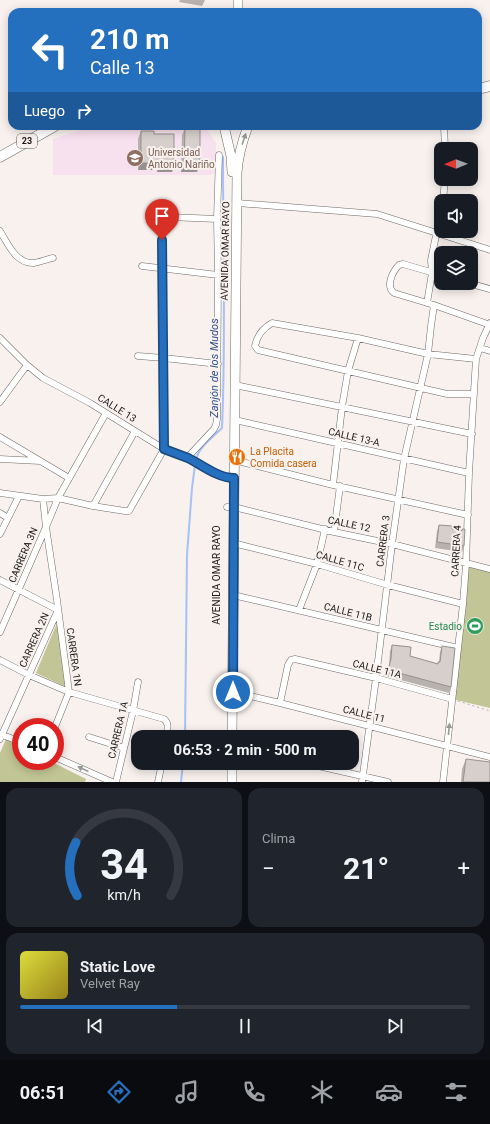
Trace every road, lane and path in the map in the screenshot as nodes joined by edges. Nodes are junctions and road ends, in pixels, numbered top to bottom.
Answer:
1 (48, 130) edge
2 (225, 130) edge
3 (246, 130) edge
4 (444, 130) edge
5 (445, 142) edge
6 (219, 156) dead end
7 (0, 157) edge
8 (236, 203) junction
9 (217, 219) junction
10 (0, 231) edge
11 (434, 232) edge
12 (435, 238) edge
13 (452, 238) edge
14 (490, 250) edge
15 (53, 258) dead end
16 (142, 266) dead end
17 (162, 268) junction
18 (432, 273) junction
19 (218, 275) junction
20 (478, 286) edge
21 (490, 289) edge
22 (427, 303) junction
23 (434, 305) junction
24 (490, 324) edge
25 (358, 338) junction
26 (0, 339) edge
27 (480, 348) junction
28 (490, 351) edge
29 (428, 354) junction
30 (138, 356) dead end
31 (164, 358) junction
32 (476, 359) junction
33 (218, 364) junction
34 (27, 365) junction
35 (348, 371) junction
36 (235, 385) junction
37 (420, 388) junction
38 (474, 394) junction
39 (0, 402) edge
40 (342, 407) junction
41 (106, 413) junction
42 (234, 420) junction
43 (412, 422) junction
44 (135, 431) junction
45 (472, 434) junction
46 (0, 437) edge
47 (338, 443) junction
48 (164, 449) junction
49 (187, 458) junction
50 (0, 459) edge
51 (404, 459) junction
52 (234, 460) junction
53 (41, 461) junction
54 (469, 473) junction
55 (69, 478) junction
56 (231, 478) junction
57 (333, 484) junction
58 (340, 486) junction
59 (0, 493) edge
60 (18, 496) junction
61 (58, 498) junction
62 (43, 499) junction
63 (398, 499) junction
64 (92, 506) junction
65 (231, 507) junction
66 (0, 513) edge
67 (468, 515) junction
68 (8, 518) junction
69 (46, 527) junction
70 (325, 530) junction
71 (334, 532) junction
72 (0, 534) edge
73 (233, 544) junction
74 (392, 544) junction
75 (317, 564) junction
76 (466, 564) junction
77 (490, 569) edge
78 (0, 580) edge
79 (388, 585) junction
80 (19, 590) junction
81 (233, 595) junction
82 (463, 604) junction
83 (58, 610) junction
84 (299, 610) junction
85 (382, 630) junction
86 (0, 632) edge
87 (458, 648) junction
88 (0, 660) edge
89 (29, 674) junction
90 (376, 678) junction
91 (138, 682) dead end
92 (69, 692) junction
93 (233, 692) junction
94 (452, 699) junction
95 (280, 703) junction
96 (133, 711) junction
97 (490, 711) edge
98 (59, 718) edge
99 (370, 726) junction
100 (167, 730) edge
101 (227, 730) edge
102 (232, 730) edge
103 (1, 736) edge
104 (89, 737) dead end
105 (12, 739) edge
106 (447, 746) junction
107 (124, 748) junction
108 (490, 757) edge
109 (64, 761) edge
110 (161, 770) edge
111 (227, 770) edge
112 (232, 770) edge
113 (330, 770) edge
114 (362, 779) edge
115 (112, 782) edge
116 (116, 782) edge
117 (158, 782) edge
118 (227, 782) edge
119 (232, 782) edge
120 (388, 782) edge
121 (443, 782) edge

1 - 7 main road, 23
2 - 56 street, AVENIDA OMAR RAYO
8 -> 3 street, AVENIDA OMAR RAYO
4 - 5 street
6 - 9 street
8 - 11 street
8 - 36 street, AVENIDA OMAR RAYO
9 - 17 street
9 - 19 street
10 - 15 street
12 - 18 street
13 - 14 street
16 - 17 street
17 - 19 street
17 - 31 street
18 - 22 street
18 - 22 street
19 - 33 street
20 - 21 street
22 - 23 street
23 - 24 street
23 - 29 street, CARRERA 3
24 - 27 street, CARRERA 4
25 - 29 street
25 - 35 street
25 - 35 street
26 - 34 street, CALLE 13
27 - 28 street
27 - 32 street, CARRERA 4
29 - 32 street
29 - 37 street, CARRERA 3
30 - 31 street
31 - 33 street
31 - 48 street
32 - 38 street, CARRERA 4
33 - 49 street
34 - 39 street
34 - 41 street, CALLE 13
35 - 37 street
35 - 40 street
36 - 40 street
36 - 42 street, AVENIDA OMAR RAYO
37 - 38 street
37 - 43 street, CARRERA 3
38 - 45 street, CARRERA 4
40 - 43 street
40 - 47 street
41 - 44 street, CALLE 13
41 - 55 street
42 - 47 street, CALLE 13-A
42 - 52 street, AVENIDA OMAR RAYO
43 - 45 street
43 - 51 street, CARRERA 3
44 - 48 street, CALLE 13
44 - 64 street
45 - 54 street, CARRERA 4
46 - 53 street
47 - 51 street, CALLE 13-A
47 - 57 street
48 - 49 street, CALLE 13
48 - 64 street
49 - 56 street, CALLE 13
50 - 53 street
51 - 54 street, CALLE 13-A
51 - 63 street, CARRERA 3
52 - 56 street, AVENIDA OMAR RAYO
52 - 57 street
53 - 55 street
54 - 67 street, CARRERA 4
55 - 61 street
56 - 65 street, AVENIDA OMAR RAYO
57 - 58 street
58 - 63 street
58 - 71 street
59 - 60 street
60 - 62 street
60 - 68 street
61 - 62 street
61 - 64 street
61 - 69 street
62 - 69 street, CARRERA 3N
63 - 67 street
63 - 74 street, CARRERA 3
65 - 70 street, CALLE 12
65 - 73 street, AVENIDA OMAR RAYO
65 - 101 street, AVENIDA OMAR RAYO
66 - 68 street
67 - 76 street, CARRERA 4
68 - 72 street
69 - 80 street, CARRERA 3N
69 - 83 street, CARRERA 2N
70 - 71 street, CALLE 12
70 - 75 street
71 - 74 street, CALLE 12
73 - 75 street, CALLE 11C
73 - 81 street, AVENIDA OMAR RAYO
74 - 76 street, CALLE 12
74 - 79 street, CARRERA 3
75 - 79 street, CALLE 11C
75 - 84 street
76 - 77 street, CALLE 12
76 - 82 street, CARRERA 4
78 - 80 street
79 - 82 street, CALLE 11C
79 - 85 street, CARRERA 3
80 - 83 street
80 - 86 street, CARRERA 3N
81 - 84 street, CALLE 11B
81 - 93 street, AVENIDA OMAR RAYO
82 - 87 street, CARRERA 4
83 - 89 street, CARRERA 2N
83 - 92 street, CARRERA 1N
84 - 85 street, CALLE 11B
85 - 87 street, CALLE 11B
85 - 90 street, CARRERA 3
87 - 94 street, CARRERA 4
88 - 89 street
89 - 92 street
89 - 103 street, CARRERA 2N
90 - 94 street, CALLE 11A
90 - 95 street, CALLE 11A
90 - 99 street, CARRERA 3
91 - 96 street, CARRERA 1A
92 - 96 street
92 - 98 street, CARRERA 1N
93 - 95 street, CALLE 11
93 - 102 street, AVENIDA OMAR RAYO
94 - 97 path
106 -> 94 street, CARRERA 4
95 - 99 street, CALLE 11
96 - 100 street
96 - 107 street, CARRERA 1A
99 - 106 street, CALLE 11
99 - 114 street, CARRERA 3
103 - 105 street
104 - 107 street
106 - 108 street, CALLE 11
106 - 121 street, CARRERA 4
107 - 116 street, CARRERA 1A
115 -> 109 street
110 - 117 street
111 - 118 street
112 - 119 street
113 - 114 street
114 - 120 street

